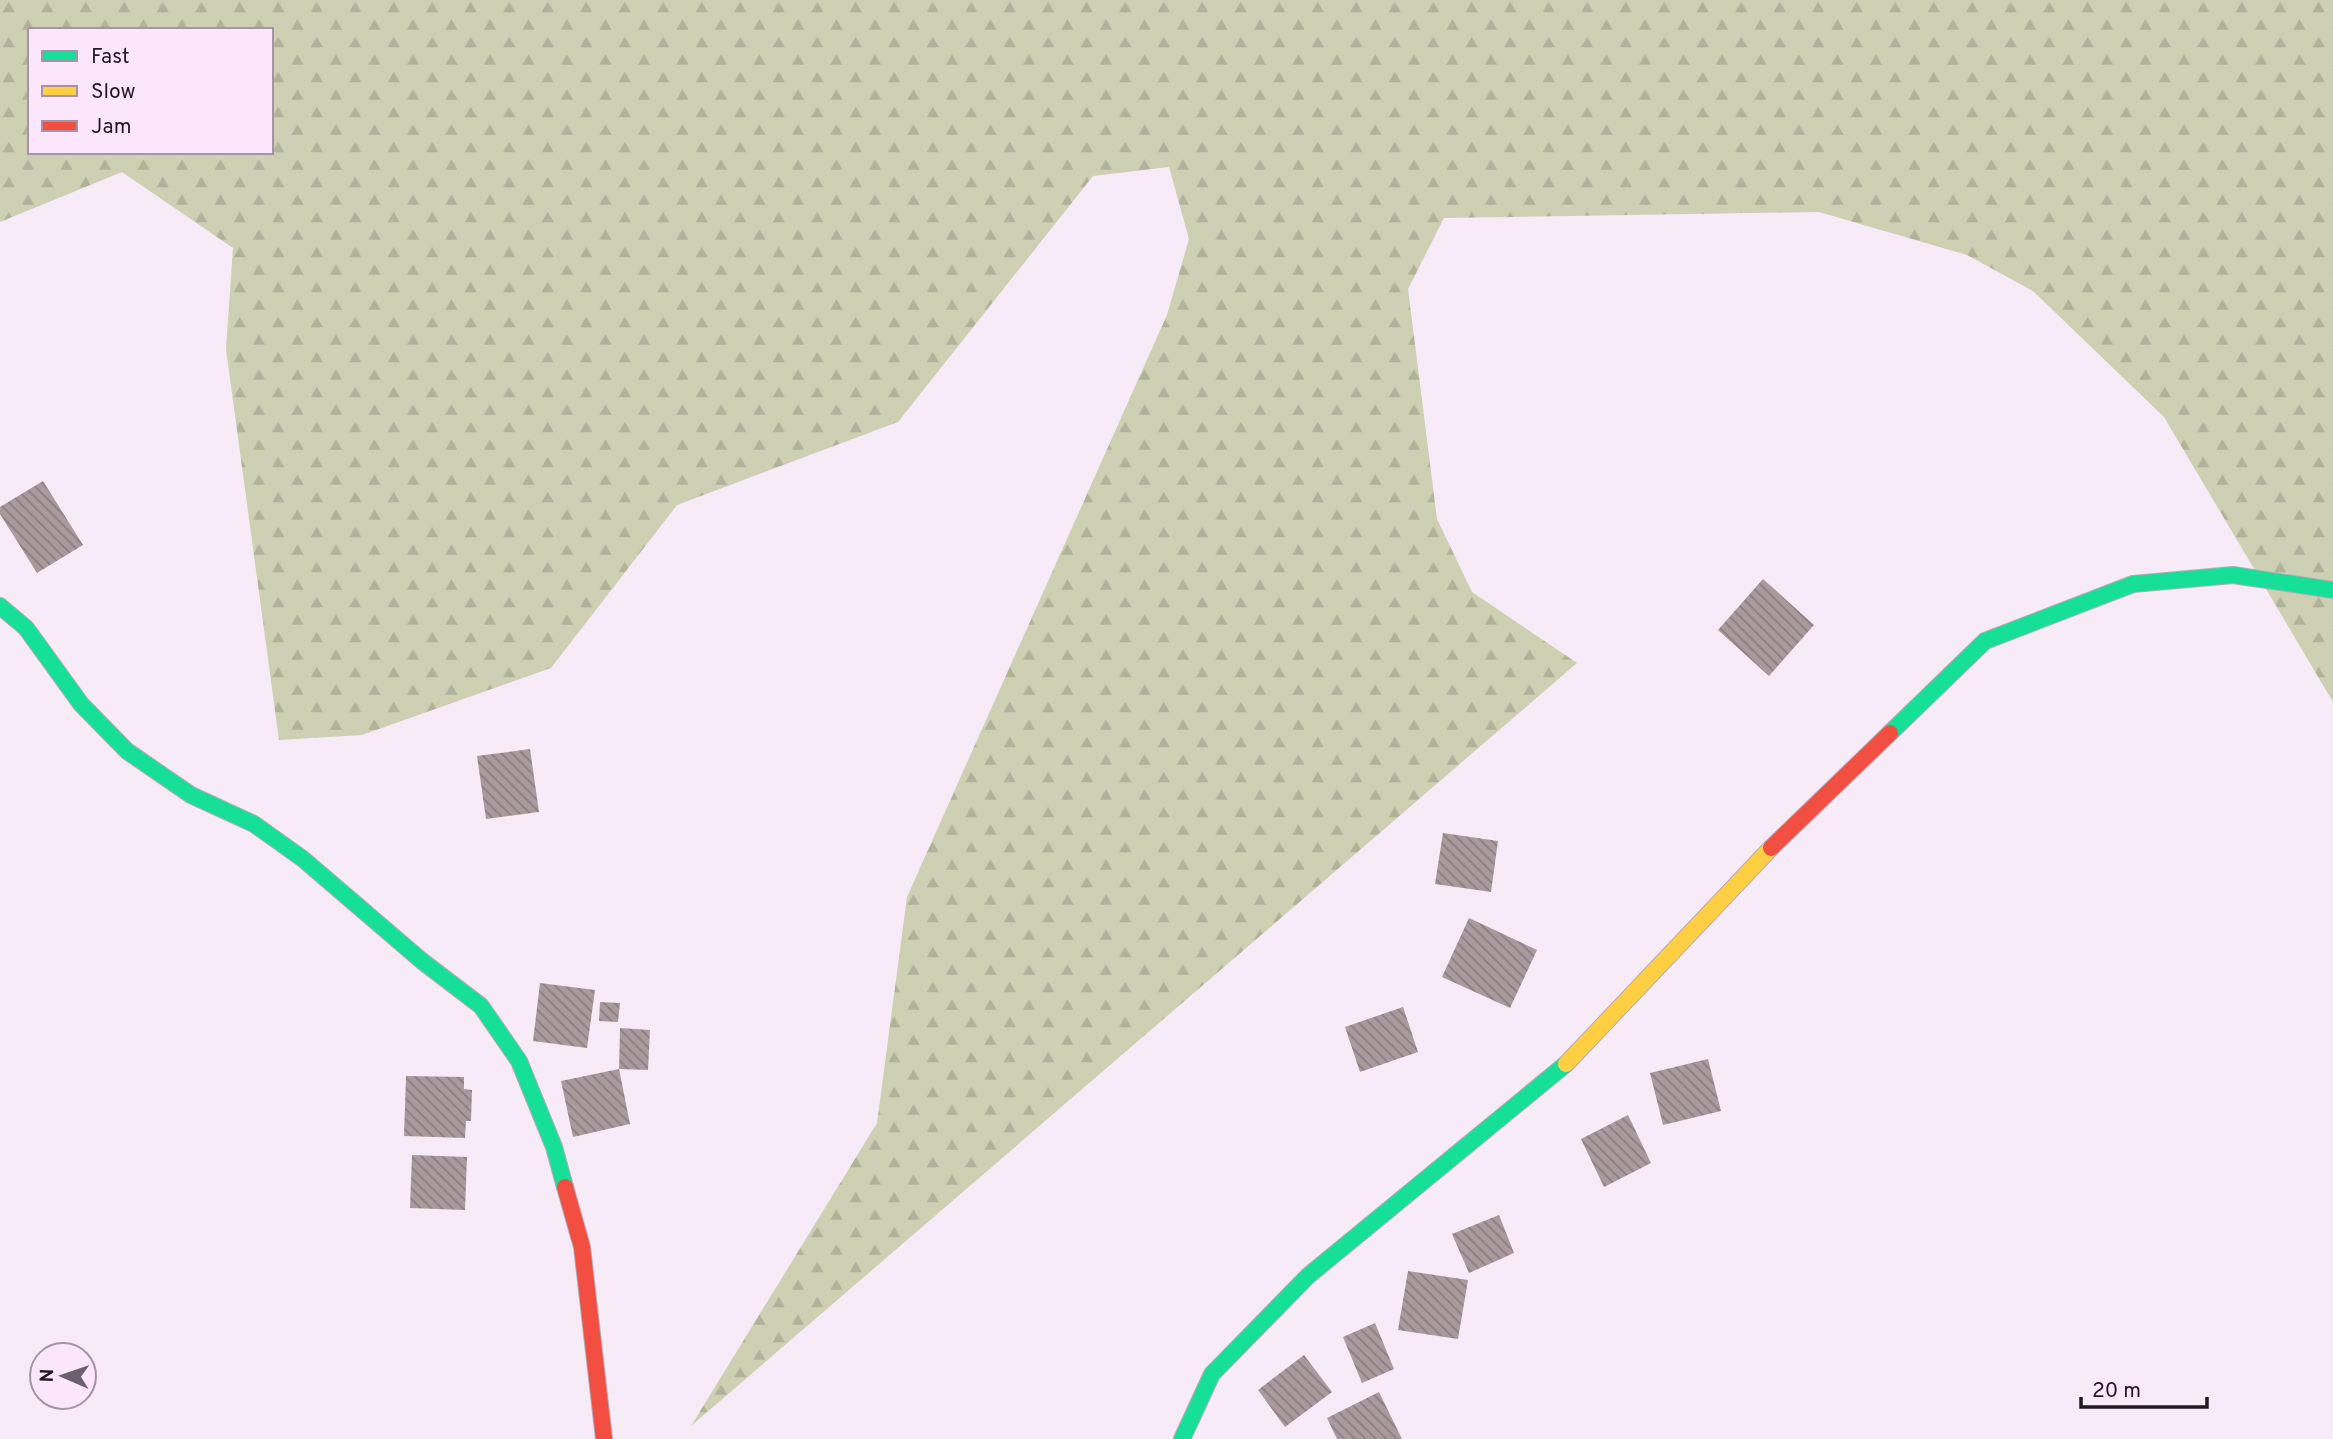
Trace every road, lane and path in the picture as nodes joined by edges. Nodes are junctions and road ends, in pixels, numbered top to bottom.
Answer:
1 (2333, 590) edge
2 (0, 606) edge
3 (604, 1439) edge
4 (1182, 1439) edge

1 - 4 street
2 - 3 street

